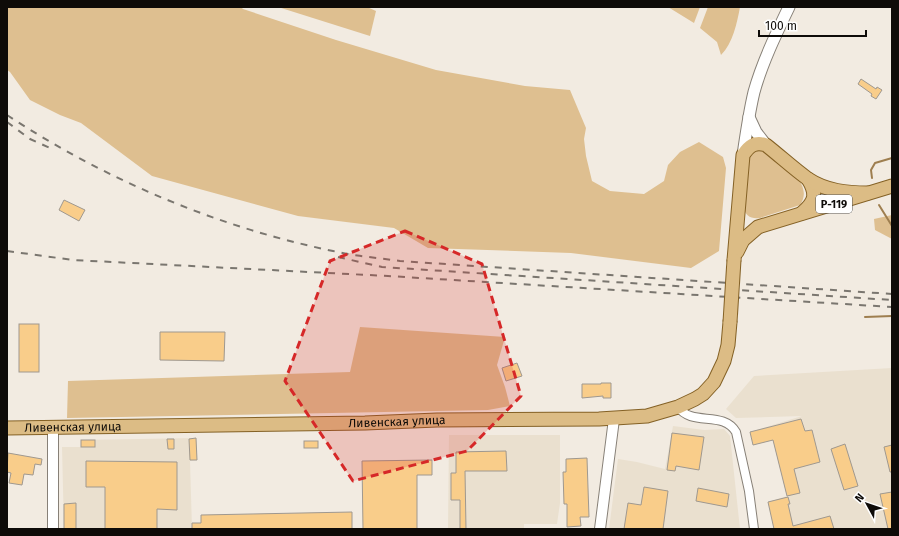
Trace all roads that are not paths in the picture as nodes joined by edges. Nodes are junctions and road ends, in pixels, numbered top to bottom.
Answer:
1 (789, 7) edge
2 (748, 117) junction
3 (766, 145) junction
4 (743, 155) junction
5 (808, 179) junction
6 (892, 186) edge
7 (868, 192) junction
8 (801, 214) junction
9 (738, 216) junction
10 (758, 227) junction
11 (734, 260) junction
12 (678, 407) junction
13 (614, 419) junction
14 (7, 428) edge
15 (53, 428) junction
16 (53, 529) edge
17 (600, 529) edge
18 (754, 529) edge

1 - 2 main road
2 - 3 main road
2 - 4 main road
3 - 4 main road
3 - 5 main road, Р-119
4 - 9 main road
5 - 7 main road, Р-119
5 - 8 main road, Р-119
6 - 7 main road, Р-119
7 - 8 main road, Р-119
8 - 10 main road, Р-119
9 - 10 main road
9 - 11 main road, Ливенская улица
10 - 11 main road, Р-119
11 - 12 main road, Ливенская улица, bridge
12 - 13 main road, Ливенская улица
12 - 18 street
13 - 15 main road, Ливенская улица
13 - 17 street
14 - 15 main road, Ливенская улица
15 - 16 street

